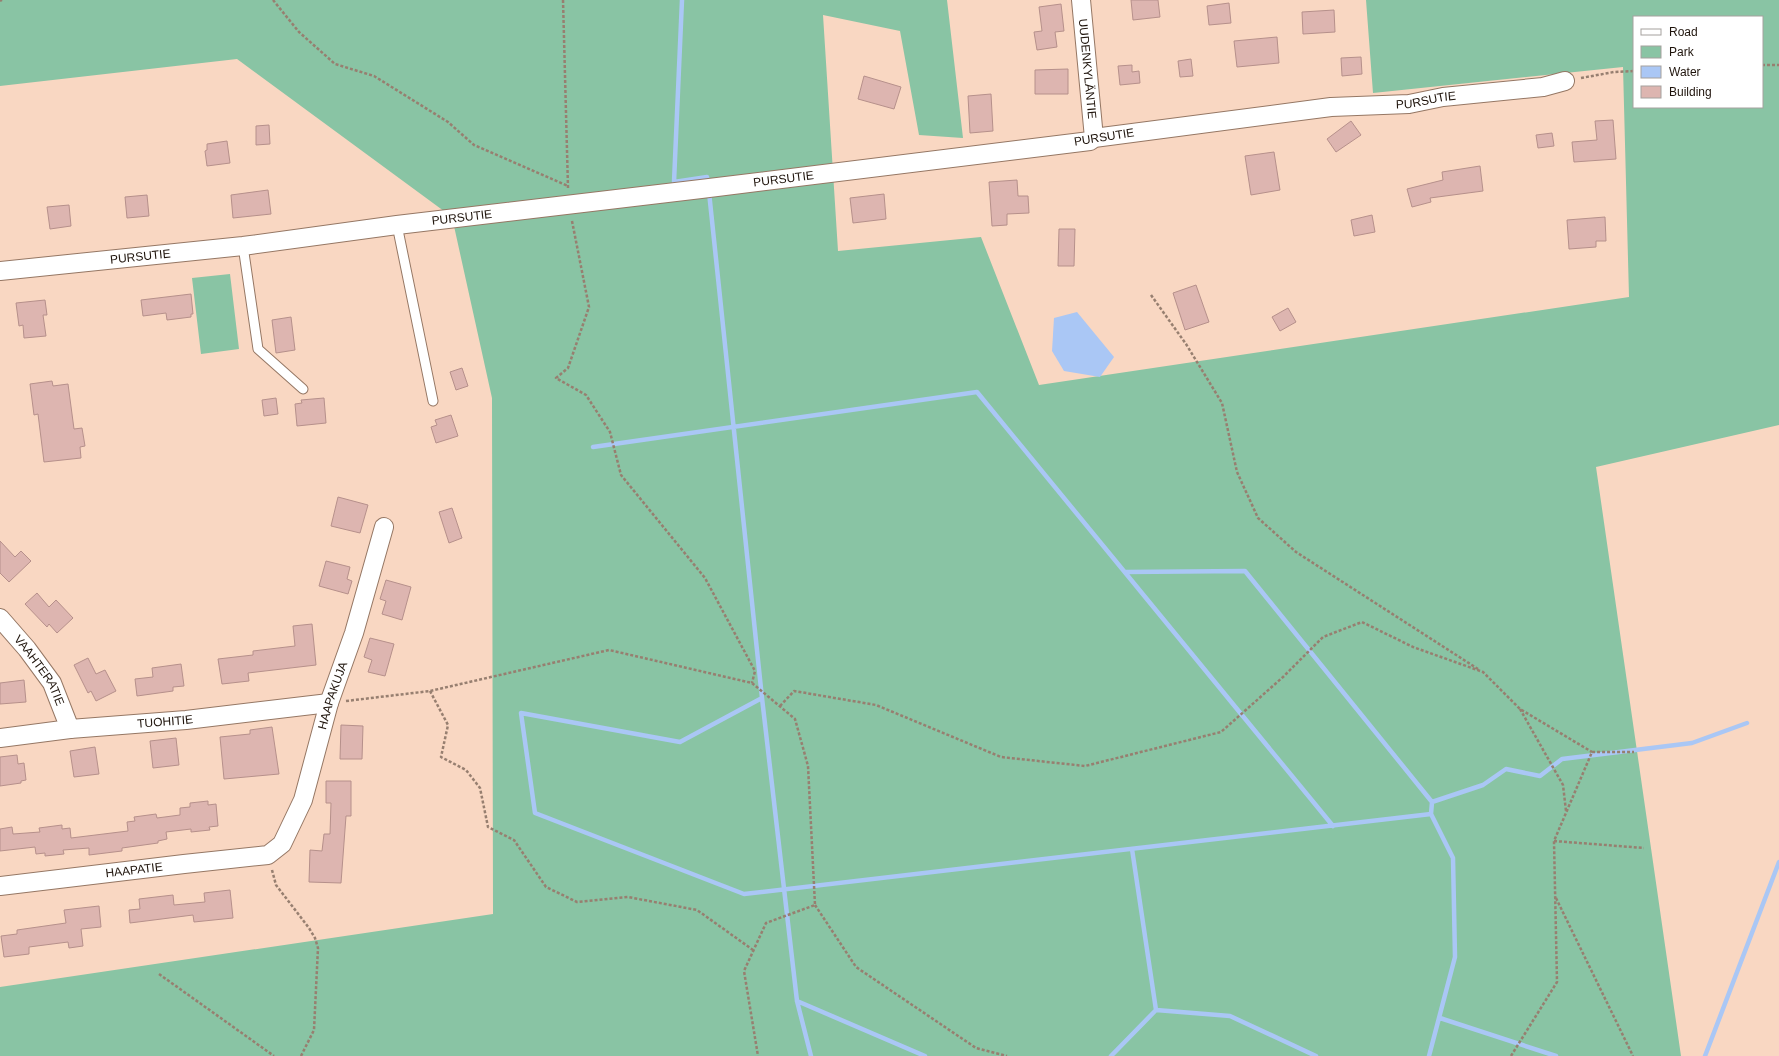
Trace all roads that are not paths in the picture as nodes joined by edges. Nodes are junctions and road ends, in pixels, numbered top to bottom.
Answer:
1 (1081, 0) edge
2 (1565, 81) road end
3 (1094, 138) junction
4 (397, 225) junction
5 (244, 246) junction
6 (0, 271) edge
7 (303, 389) dead end
8 (433, 401) dead end
9 (384, 527) dead end
10 (0, 618) edge
11 (329, 703) junction
12 (70, 729) junction
13 (0, 738) edge
14 (268, 855) joint
15 (0, 886) edge

1 - 3 street, UUDENKYLÄNTIE
2 - 3 street, PURSUTIE
3 - 4 street, PURSUTIE
4 - 5 street, PURSUTIE
4 - 8 lane
5 - 6 street, PURSUTIE
5 - 7 lane
9 - 11 street, HAAPAKUJA
10 - 12 street, VAAHTERATIE
11 - 12 street, TUOHITIE
11 - 14 street, HAAPAKUJA
12 - 13 street, TUOHITIE
14 - 15 street, HAAPATIE

